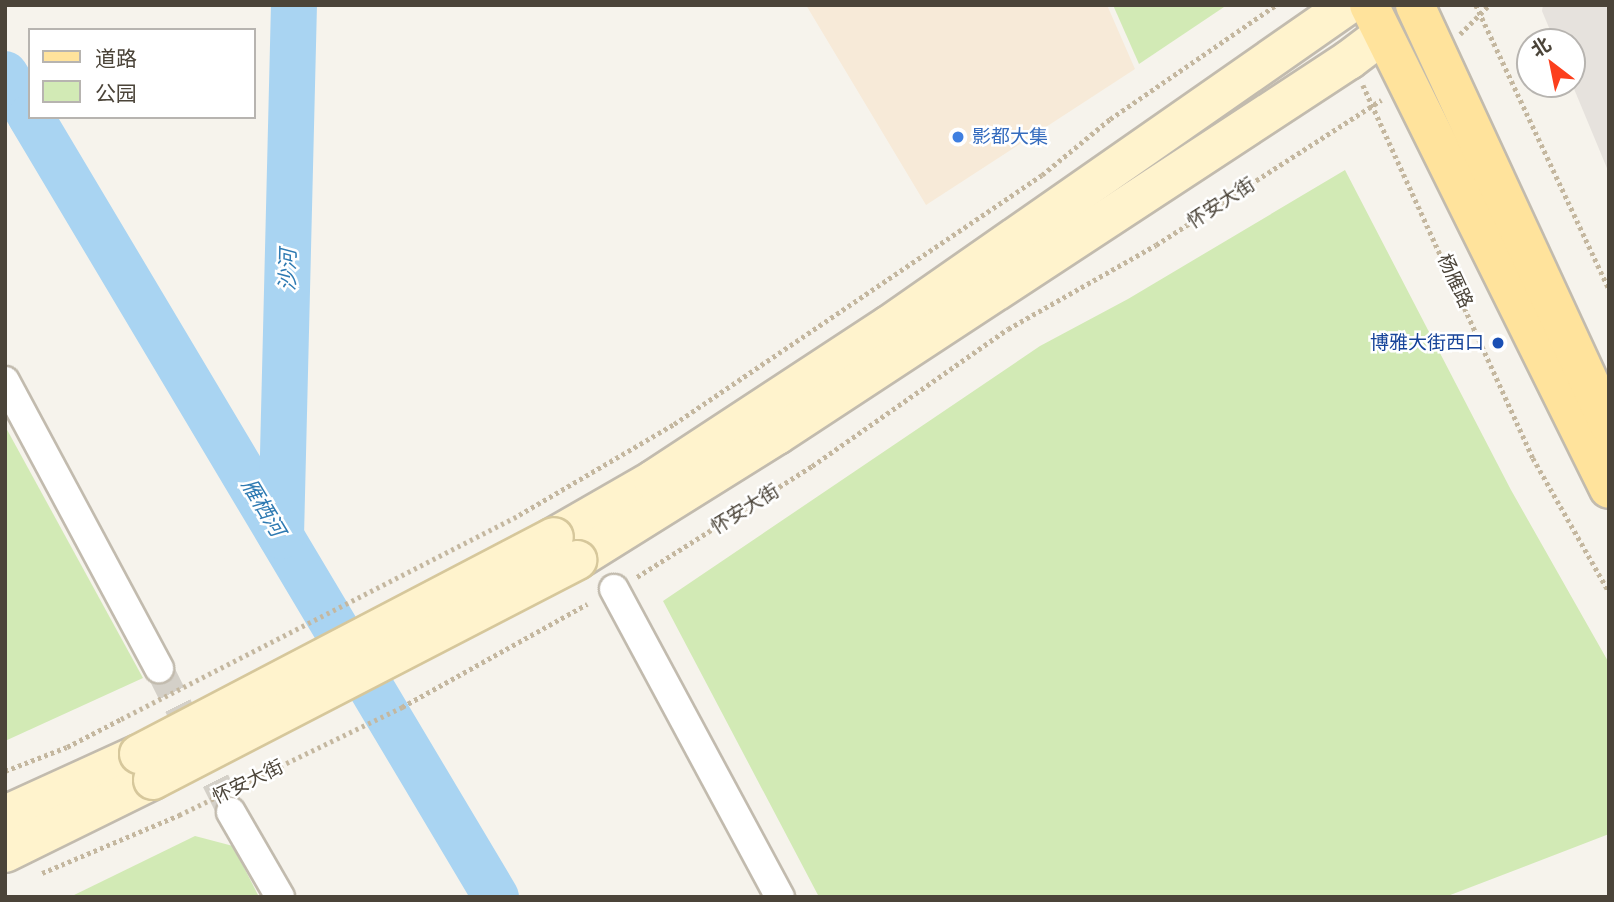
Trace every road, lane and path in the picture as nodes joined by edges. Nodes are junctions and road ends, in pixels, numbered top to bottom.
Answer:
1 (1276, 5) edge
2 (1348, 5) edge
3 (1476, 5) edge
4 (1489, 5) edge
5 (1416, 6) edge
6 (1481, 15) junction
7 (1375, 20) edge
8 (1439, 52) junction
9 (1349, 60) junction
10 (1405, 82) junction
11 (1374, 105) junction
12 (1609, 289) edge
13 (5, 382) edge
14 (1609, 424) edge
15 (1609, 489) edge
16 (566, 549) junction
17 (614, 589) junction
18 (1609, 592) edge
19 (159, 668) tunnel mouth
20 (146, 767) junction
21 (5, 771) edge
22 (231, 813) tunnel mouth
23 (5, 816) edge
24 (18, 866) edge
25 (280, 897) edge
26 (780, 897) edge

1 - 21 path, bridge
2 - 16 main road
3 - 6 path
4 - 6 path
5 - 7 main road
5 - 8 main road
6 - 8 path
6 - 12 path
7 - 9 main road
7 - 10 main road
8 - 14 main road
9 - 11 path, 杨雁路
9 - 16 main road
10 - 11 path, 怀安大街
10 - 15 main road
11 - 17 path, 怀安大街
11 - 18 path, 杨雁路
13 - 19 street
16 - 20 main road, bridge
17 - 24 path, 怀安大街, bridge
17 - 26 street
20 - 23 main road
20 - 24 main road
22 - 25 street

